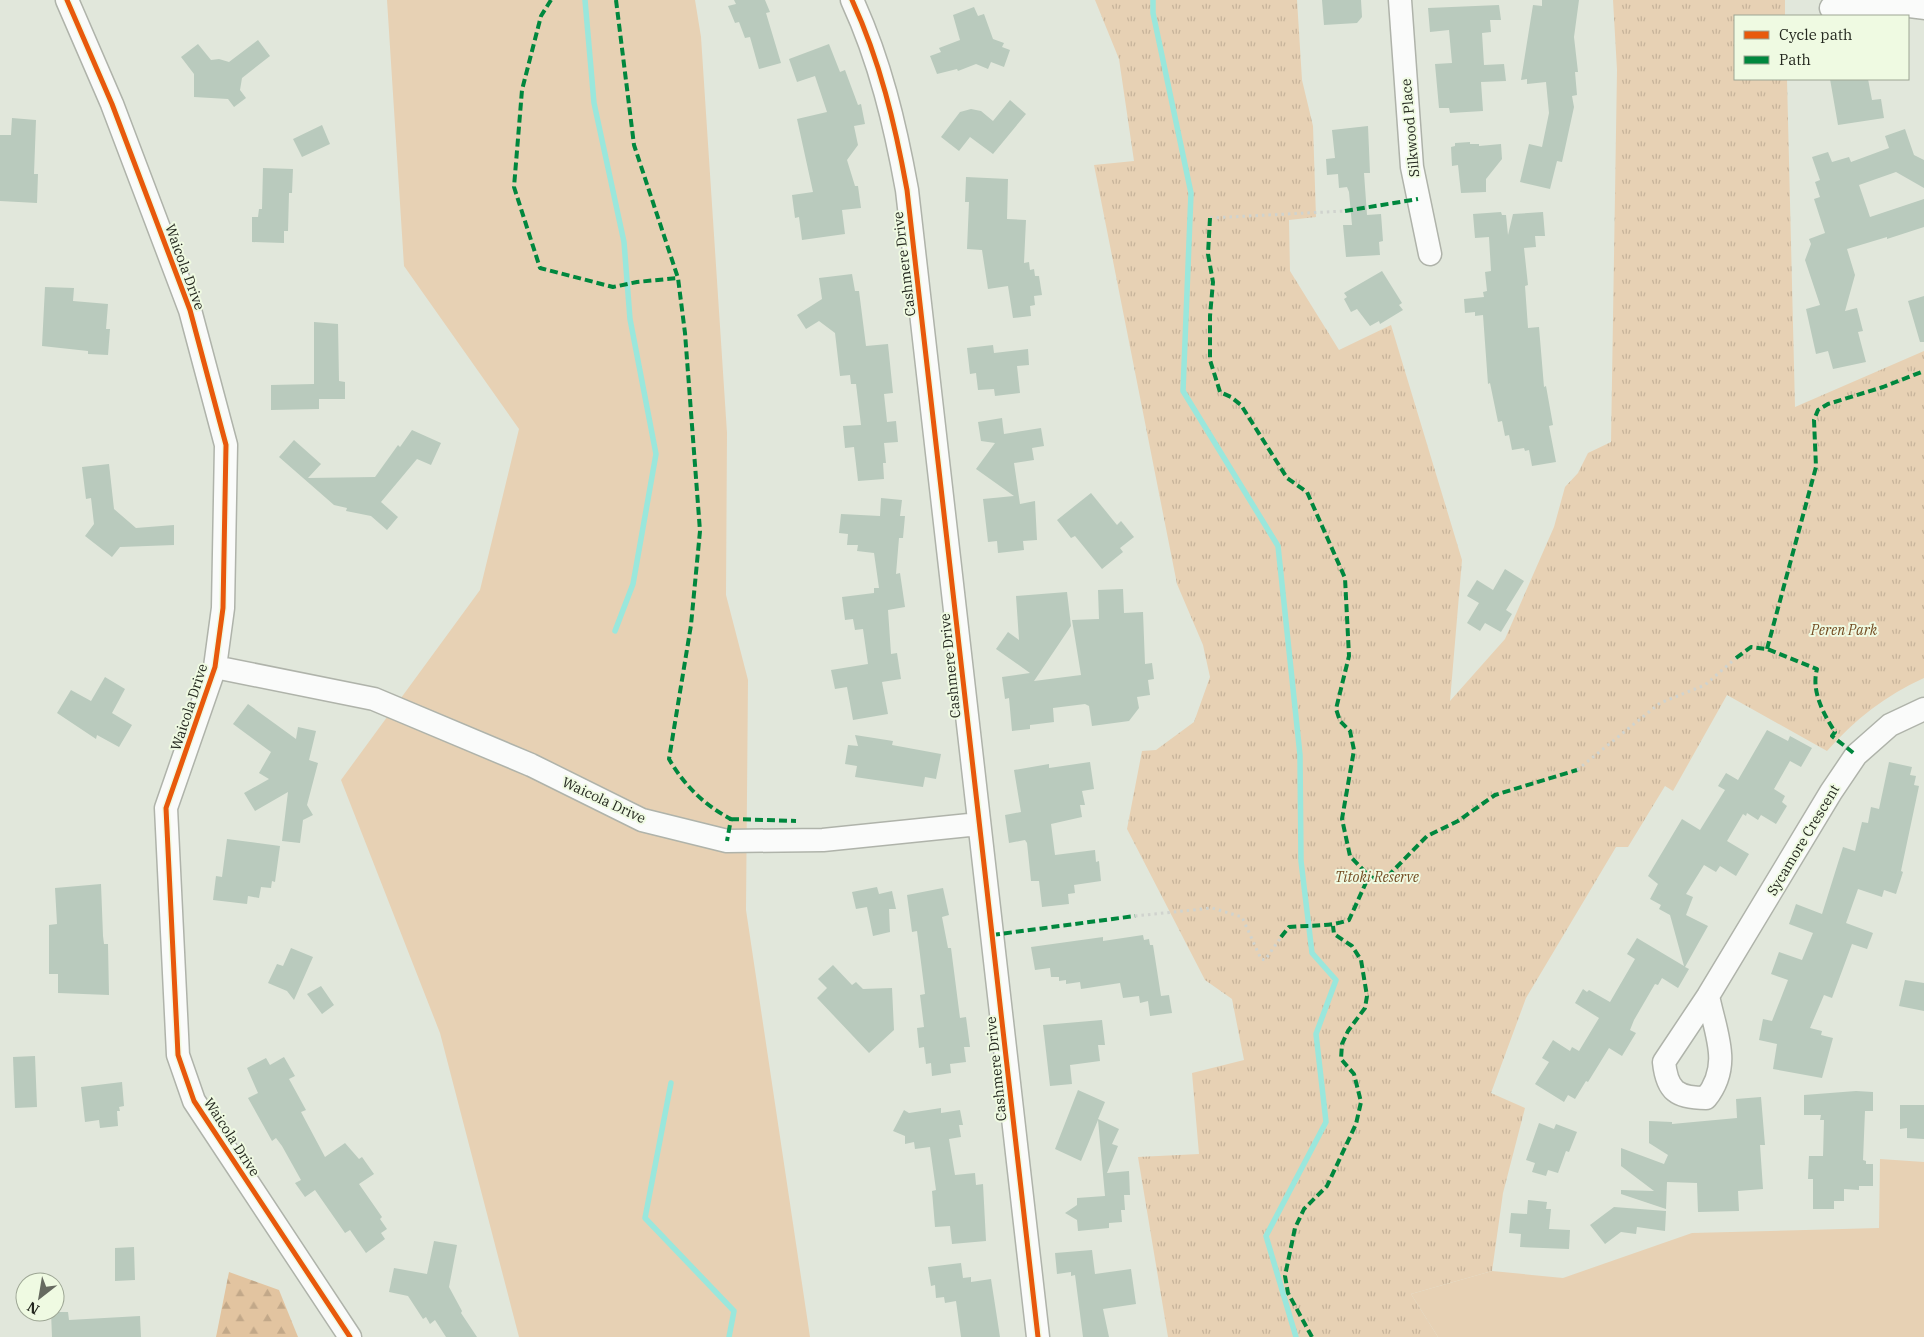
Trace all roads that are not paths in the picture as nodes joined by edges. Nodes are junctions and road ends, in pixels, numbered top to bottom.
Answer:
1 (67, 0) edge
2 (852, 0) edge
3 (1400, 0) edge
4 (1831, 8) dead end
5 (1924, 8) edge
6 (1430, 254) dead end
7 (215, 667) junction
8 (1924, 709) edge
9 (979, 824) junction
10 (1708, 996) dead end
11 (350, 1337) edge
12 (1038, 1337) edge

1 - 7 street, Waicola Drive
2 - 9 street, Cashmere Drive
3 - 6 street, Silkwood Place
4 - 5 street
7 - 9 street, Waicola Drive
7 - 11 street, Waicola Drive
8 - 10 street, Sycamore Crescent
9 - 12 street, Cashmere Drive

